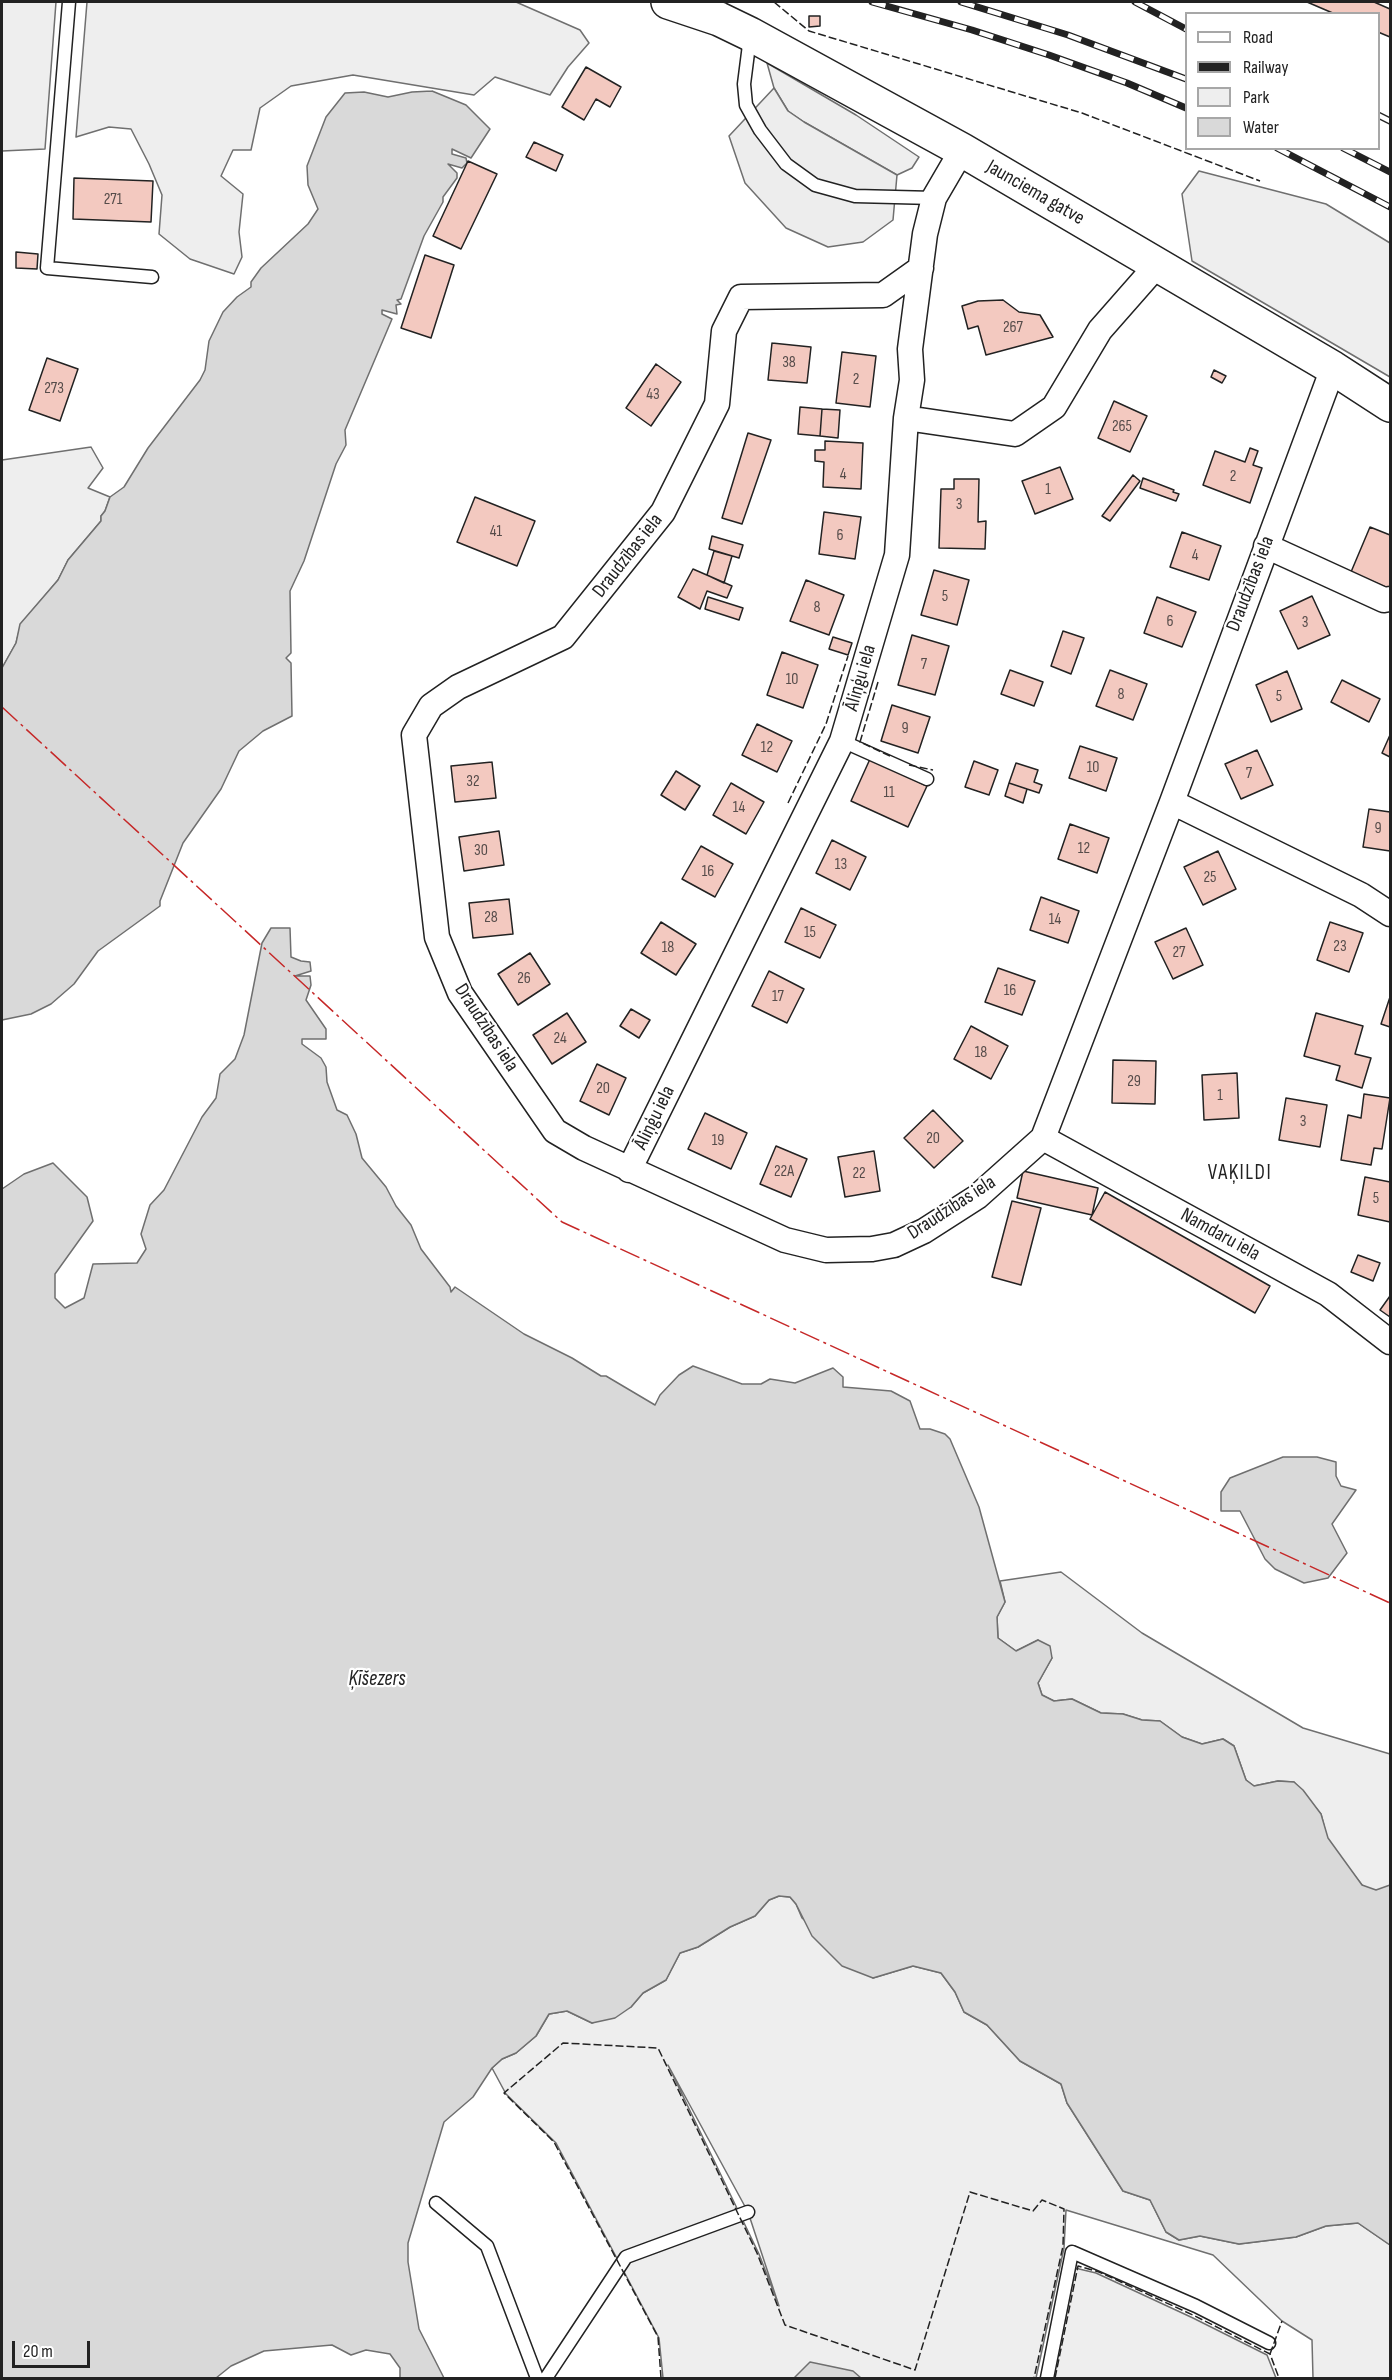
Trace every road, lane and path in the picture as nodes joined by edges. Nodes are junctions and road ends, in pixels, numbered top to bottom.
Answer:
1 (69, 2) edge
2 (668, 2) edge
3 (750, 34) junction
4 (962, 150) junction
5 (934, 198) junction
6 (1158, 264) junction
7 (921, 268) junction
8 (152, 277) dead end
9 (1333, 368) junction
10 (1390, 405) edge
11 (906, 418) junction
12 (1266, 546) junction
13 (1390, 599) edge
14 (842, 741) junction
15 (927, 779) dead end
16 (1172, 802) junction
17 (1390, 914) edge
18 (1043, 1138) junction
19 (629, 1170) junction
20 (1390, 1342) edge
21 (436, 2203) dead end
22 (748, 2212) dead end
23 (1269, 2343) dead end
24 (537, 2379) edge
25 (546, 2379) edge
26 (1047, 2379) edge

1 - 8 lane
2 - 3 main road, Jaunciema gatve
3 - 4 main road, Jaunciema gatve
3 - 5 lane
4 - 5 street, Āliņģu iela
4 - 6 main road, Jaunciema gatve
5 - 7 street, Āliņģu iela
6 - 9 main road, Jaunciema gatve
6 - 11 street
7 - 11 street, Āliņģu iela
7 - 19 street, Draudzības iela
9 - 10 main road, Jaunciema gatve
9 - 12 street, Draudzības iela
11 - 14 street, Āliņģu iela
12 - 13 street
12 - 16 street, Draudzības iela
14 - 15 lane
14 - 19 street, Āliņģu iela
16 - 17 street
16 - 18 street, Draudzības iela
18 - 19 street, Draudzības iela
18 - 20 street, Namdaru iela
21 - 24 lane
22 - 25 lane
23 - 26 lane

